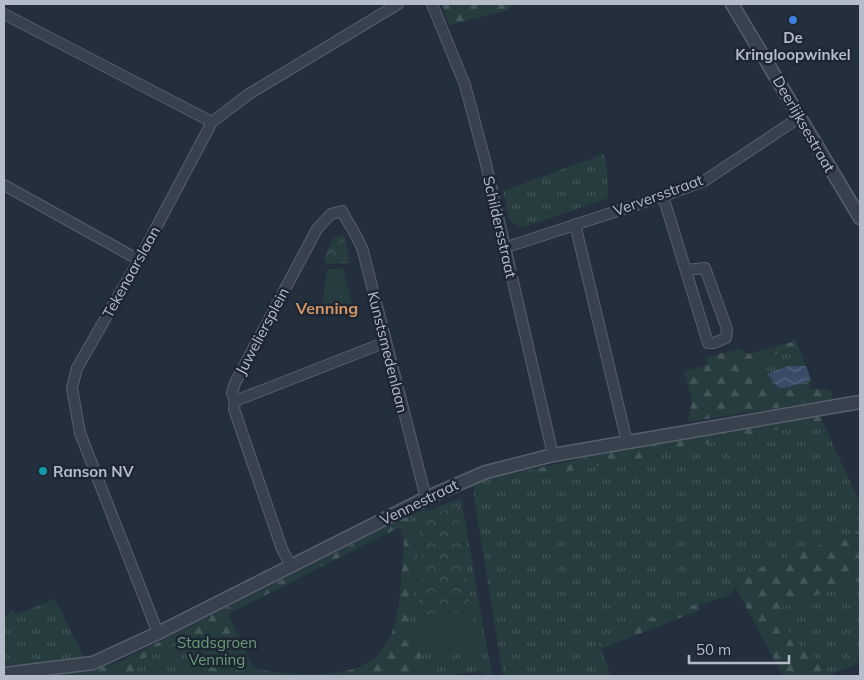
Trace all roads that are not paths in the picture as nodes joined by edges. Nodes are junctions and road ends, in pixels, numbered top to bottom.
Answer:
1 (398, 4) edge
2 (432, 4) edge
3 (732, 4) edge
4 (4, 14) edge
5 (800, 118) junction
6 (212, 122) junction
7 (4, 185) edge
8 (663, 196) junction
9 (342, 211) joint
10 (860, 218) edge
11 (576, 224) junction
12 (504, 248) junction
13 (139, 260) junction
14 (686, 270) junction
15 (386, 342) junction
16 (235, 401) junction
17 (860, 402) edge
18 (628, 442) junction
19 (553, 455) junction
20 (426, 498) junction
21 (291, 566) junction
22 (158, 634) junction
23 (4, 674) edge

1 - 6 street, Tekenaarslaan
2 - 12 street, Schildersstraat
3 - 5 street, Deerlijksestraat
4 - 6 street
5 - 8 street, Verversstraat
5 - 10 street, Deerlijksestraat
6 - 13 street, Tekenaarslaan
7 - 13 street
8 - 11 street, Verversstraat
8 - 14 street
9 - 15 street, Kunstsmedenlaan
9 - 16 street, Juweliersplein
11 - 12 street, Verversstraat
11 - 18 street
12 - 19 street, Schildersstraat
13 - 22 street, Tekenaarslaan
14 - 14 street
15 - 16 street, Juweliersplein
15 - 20 street, Kunstsmedenlaan
16 - 21 street
17 - 18 street, Vennestraat
18 - 19 street, Vennestraat
19 - 20 street, Vennestraat
20 - 21 street, Vennestraat
21 - 22 street, Vennestraat
22 - 23 street, Vennestraat

